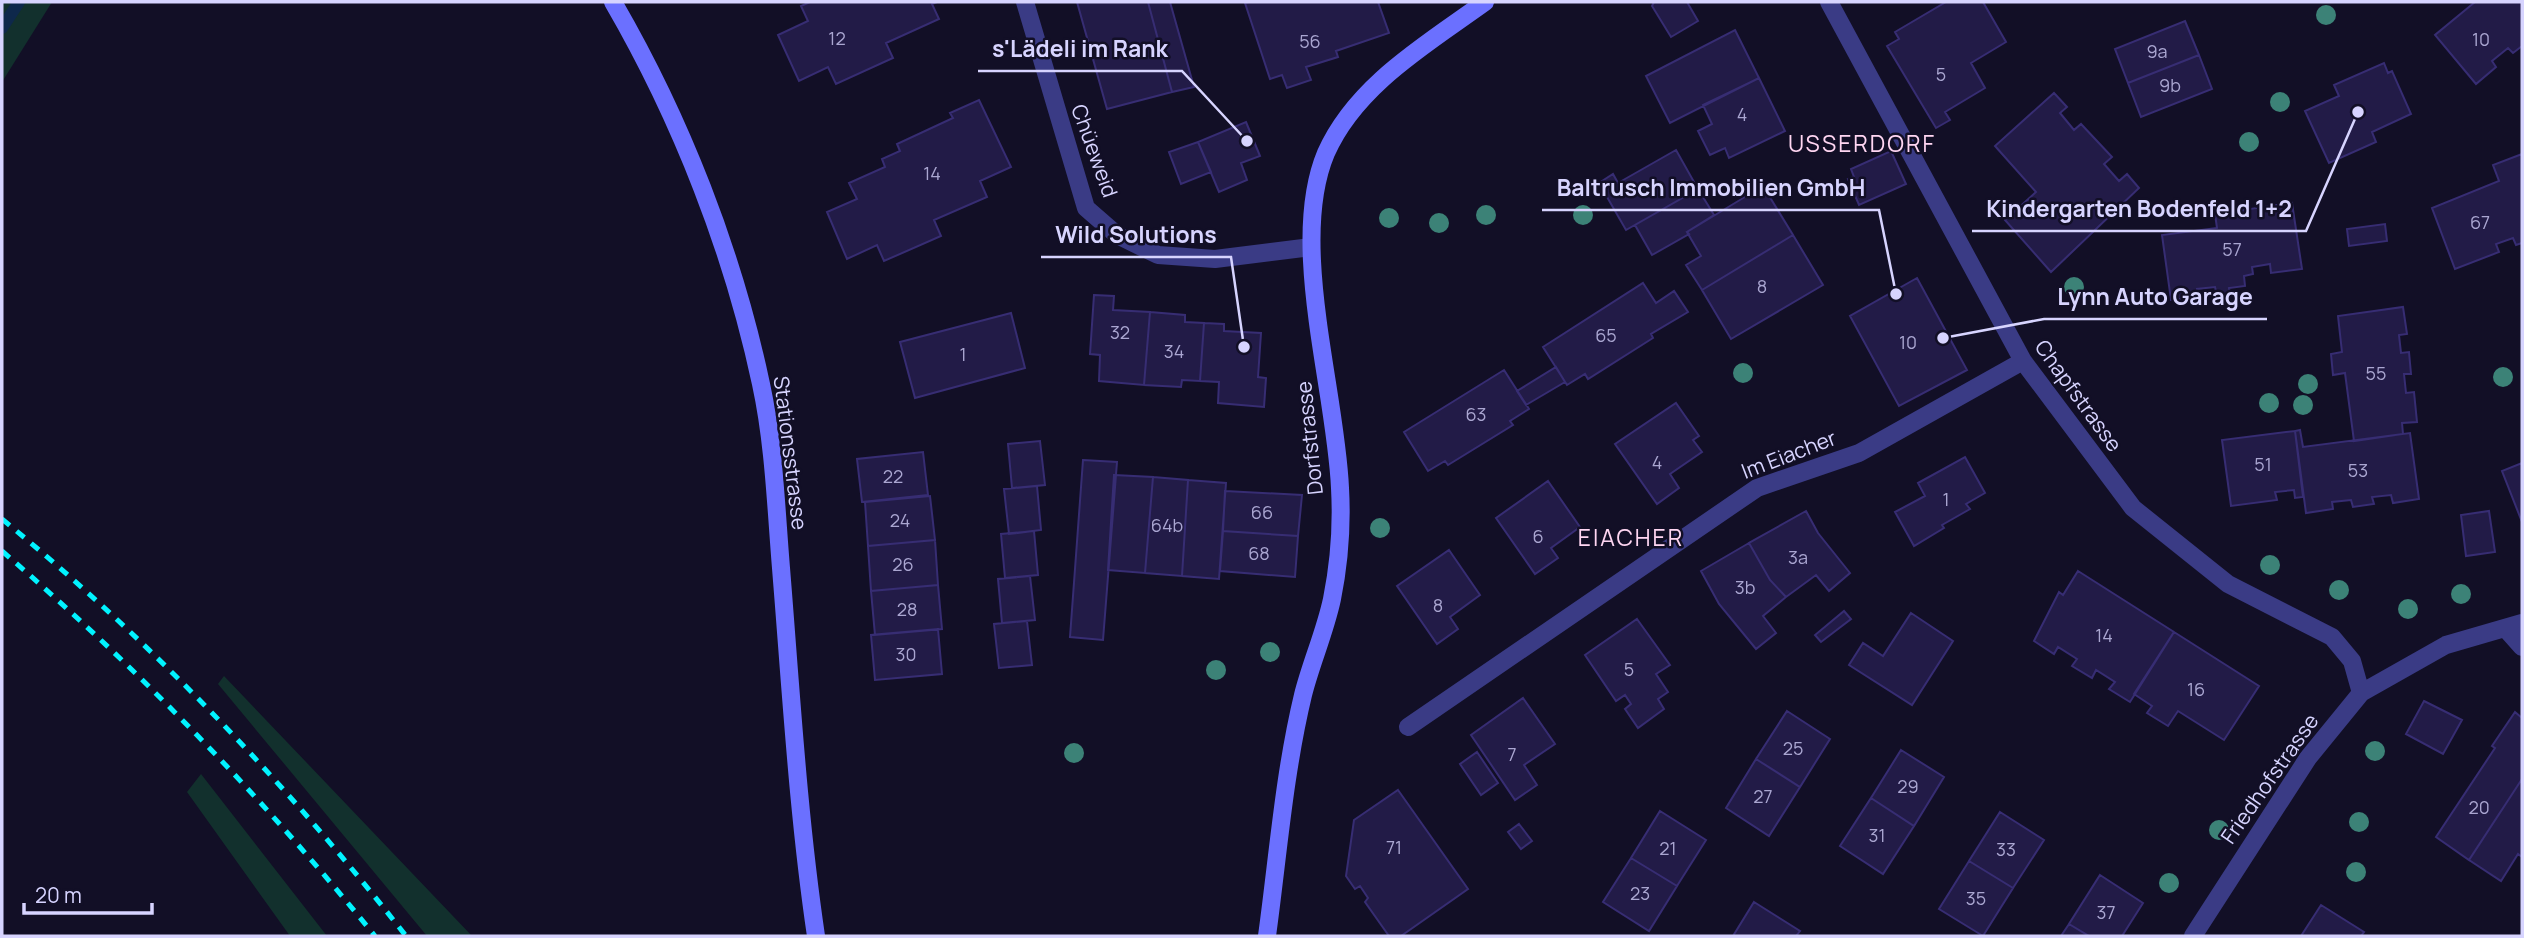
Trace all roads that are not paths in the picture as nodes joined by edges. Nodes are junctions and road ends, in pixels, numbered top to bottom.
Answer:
1 (613, 2) edge
2 (1024, 2) edge
3 (1485, 2) edge
4 (1829, 2) edge
5 (1311, 247) junction
6 (2023, 361) junction
7 (2514, 626) edge
8 (2522, 647) edge
9 (2361, 693) junction
10 (1408, 727) dead end
11 (816, 936) edge
12 (1267, 936) edge
13 (2193, 936) edge

1 - 11 street, Stationsstrasse
2 - 5 street, Chüeweid
3 - 5 street, Dorfstrasse
4 - 6 street, Chapfstrasse
5 - 12 street, Dorfstrasse
6 - 9 street, Chapfstrasse
6 - 10 street, Im Eiacher
7 - 8 street
7 - 9 street, Friedhofstrasse
9 - 13 street, Friedhofstrasse

